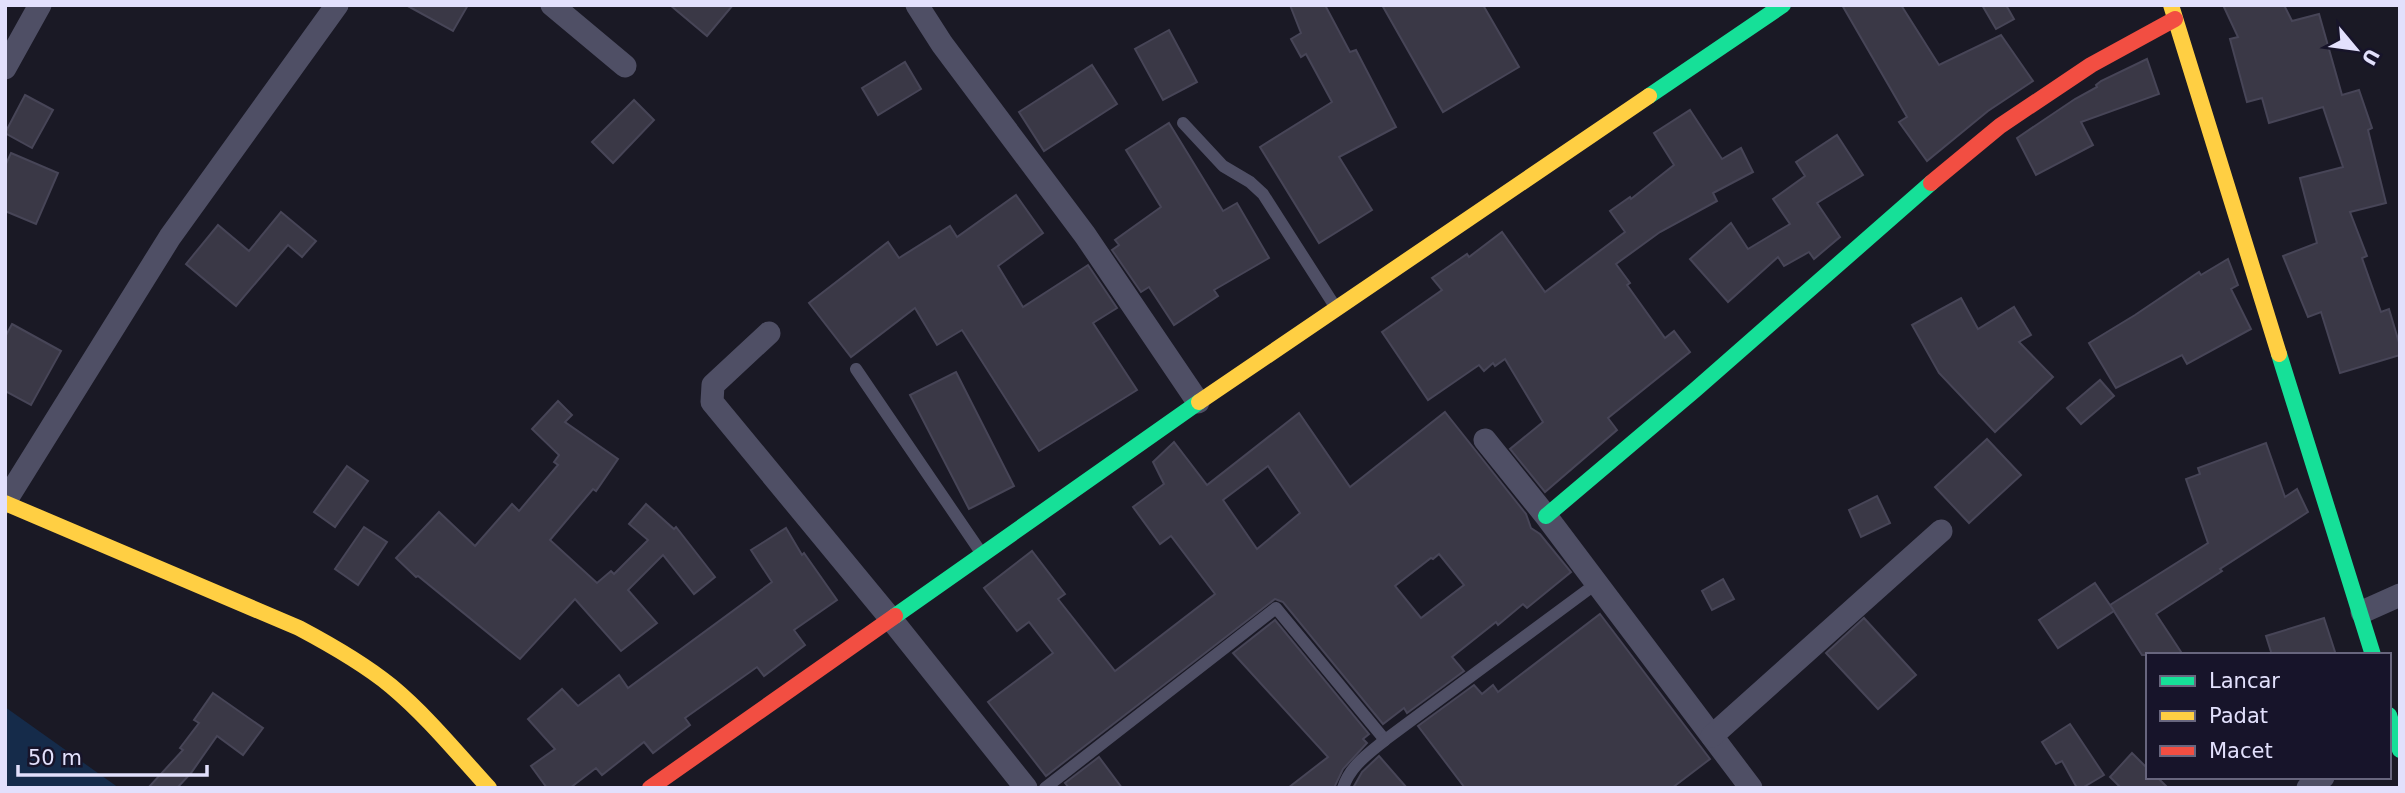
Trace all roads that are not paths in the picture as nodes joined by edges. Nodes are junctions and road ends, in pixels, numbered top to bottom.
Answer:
1 (40, 5) edge
2 (337, 5) edge
3 (552, 5) edge
4 (917, 5) edge
5 (1783, 5) edge
6 (2173, 12) edge
7 (625, 66) dead end
8 (5, 68) edge
9 (1183, 123) dead end
10 (1336, 309) junction
11 (769, 333) dead end
12 (856, 369) dead end
13 (1198, 402) junction
14 (1485, 440) dead end
15 (5, 503) edge
16 (1546, 516) junction
17 (1941, 531) dead end
18 (982, 555) junction
19 (1597, 583) junction
20 (2400, 595) edge
21 (2361, 612) junction
22 (891, 619) junction
23 (2372, 653) edge
24 (1712, 736) junction
25 (1385, 740) junction
26 (1746, 786) edge
27 (489, 788) edge
28 (650, 788) edge
29 (1026, 788) edge
30 (1045, 788) edge
31 (1343, 788) edge

1 - 8 street
2 - 15 street
3 - 7 street
4 - 13 street
5 - 10 main road
6 - 16 main road
6 - 21 main road
9 - 10 lane
10 - 13 main road
11 - 22 street
12 - 18 lane
13 - 18 main road
14 - 16 street
15 - 27 main road
16 - 19 street
17 - 24 street
18 - 22 main road
19 - 24 street
19 - 25 lane
20 - 21 street
21 - 23 main road
22 - 28 main road
22 - 29 street
24 - 26 street
25 - 30 lane
25 - 31 lane

